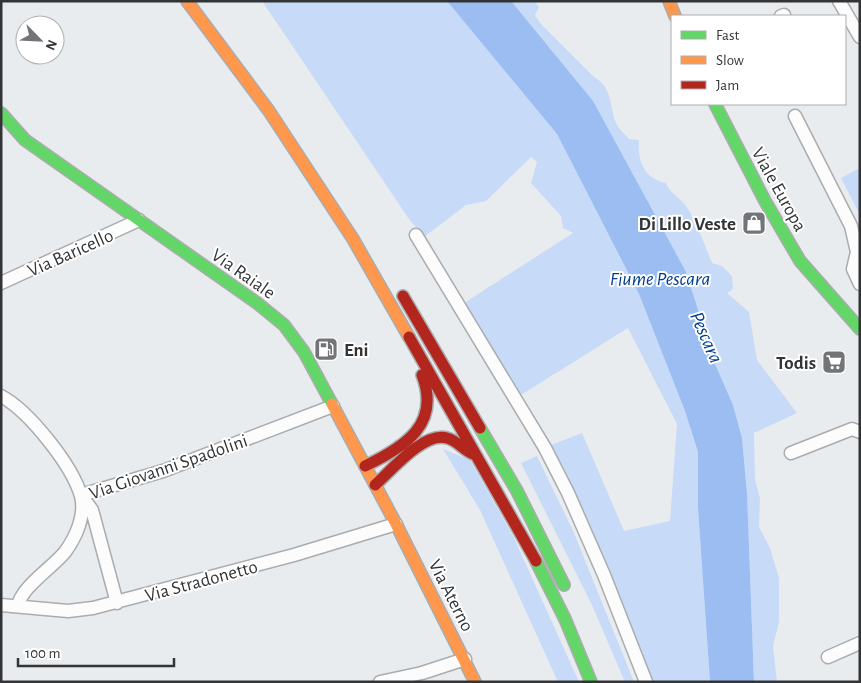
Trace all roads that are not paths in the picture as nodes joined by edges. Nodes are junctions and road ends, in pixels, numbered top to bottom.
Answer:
1 (187, 1) edge
2 (668, 1) edge
3 (839, 1) edge
4 (675, 15) edge
5 (860, 37) edge
6 (716, 105) edge
7 (1, 113) edge
8 (795, 116) dead end
9 (139, 220) junction
10 (416, 235) dead end
11 (1, 283) edge
12 (860, 284) edge
13 (398, 287) dead end
14 (857, 317) edge
15 (423, 362) junction
16 (1, 396) edge
17 (333, 406) junction
18 (860, 432) edge
19 (791, 453) dead end
20 (478, 455) junction
21 (365, 466) junction
22 (375, 485) junction
23 (81, 495) junction
24 (396, 524) junction
25 (78, 527) junction
26 (97, 527) junction
27 (570, 598) dead end
28 (117, 603) junction
29 (1, 605) edge
30 (18, 606) junction
31 (860, 643) edge
32 (828, 657) dead end
33 (465, 658) junction
34 (380, 682) edge
35 (475, 682) edge
36 (591, 682) edge
37 (646, 682) edge

1 - 15 main road
2 - 4 main road
3 - 5 street
6 - 14 main road, Viale Europa
7 - 9 main road, Via Raiale
8 - 12 street
9 - 11 street, Via Baricello
9 - 17 main road, Via Raiale
10 - 37 street
13 - 27 main road
15 - 20 main road
15 - 21 main road
16 - 23 street
17 - 21 main road, Via Raiale
17 - 23 street, Via Giovanni Spadolini
18 - 19 street
20 - 22 main road
20 - 36 main road
21 - 22 main road, Via Raiale
22 - 24 main road, Via Raiale
23 - 25 street
23 - 26 street, Via Giovanni Spadolini
24 - 28 street, Via Stradonetto
24 - 33 main road, Via Aterno
25 - 26 street
25 - 30 street
26 - 28 street, Via Giovanni Spadolini
28 - 30 street, Via Stradonetto
29 - 30 street, Via Stradonetto
31 - 32 street
33 - 34 street
33 - 35 main road, Via Aterno

